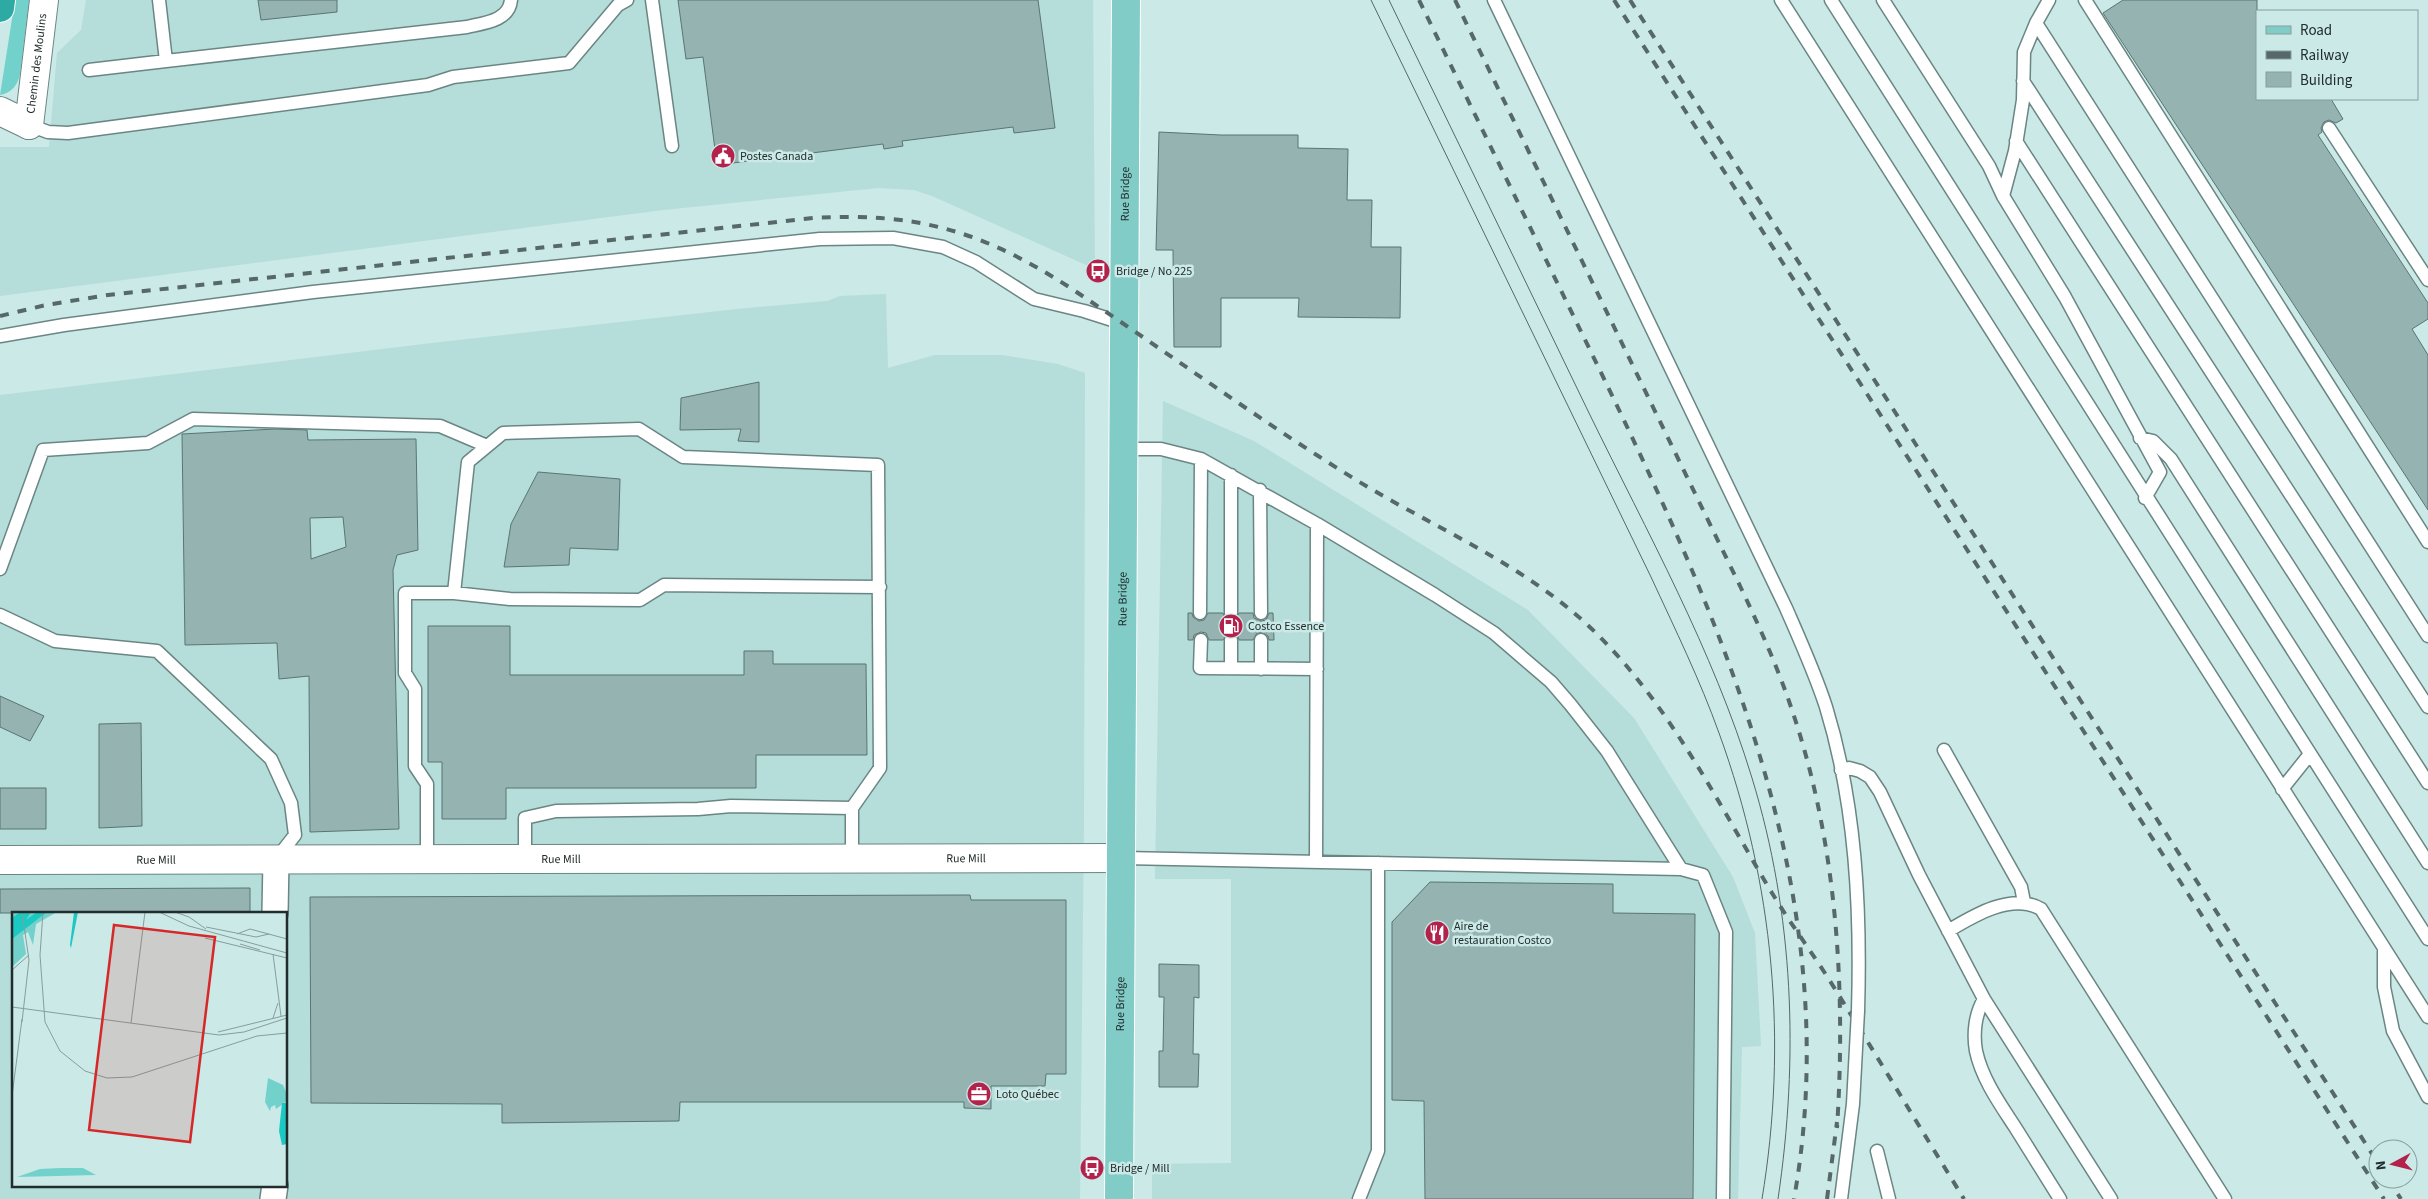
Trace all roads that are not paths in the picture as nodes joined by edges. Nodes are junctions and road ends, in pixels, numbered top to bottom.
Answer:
1 (1, 0) edge
2 (44, 0) edge
3 (159, 0) edge
4 (511, 0) edge
5 (627, 0) edge
6 (652, 0) edge
7 (1126, 0) edge
8 (1494, 0) edge
9 (1781, 0) edge
10 (1830, 0) edge
11 (1883, 0) edge
12 (2049, 0) edge
13 (2085, 0) edge
14 (0, 8) edge
15 (2036, 23) junction
16 (166, 61) junction
17 (89, 70) dead end
18 (2023, 81) junction
19 (0, 110) edge
20 (29, 125) junction
21 (2329, 128) dead end
22 (0, 133) edge
23 (2016, 141) junction
24 (672, 146) dead end
25 (2003, 196) junction
26 (2428, 280) edge
27 (1125, 324) junction
28 (0, 336) edge
29 (2140, 438) junction
30 (487, 446) junction
31 (1124, 449) junction
32 (1201, 459) junction
33 (1231, 475) junction
34 (1260, 490) junction
35 (2146, 498) junction
36 (1318, 524) junction
37 (2428, 542) edge
38 (0, 569) edge
39 (880, 586) junction
40 (454, 593) junction
41 (1200, 613) dead end
42 (1231, 613) dead end
43 (1261, 613) dead end
44 (0, 615) edge
45 (2428, 636) edge
46 (1200, 640) dead end
47 (1231, 640) dead end
48 (1261, 640) dead end
49 (1231, 668) junction
50 (1261, 669) junction
51 (1316, 669) junction
52 (2428, 707) edge
53 (1944, 750) dead end
54 (2310, 754) junction
55 (1841, 770) junction
56 (2428, 783) edge
57 (2282, 789) junction
58 (852, 808) junction
59 (852, 858) junction
60 (1123, 858) junction
61 (525, 859) junction
62 (0, 860) edge
63 (276, 860) junction
64 (427, 860) junction
65 (1316, 862) junction
66 (1378, 863) junction
67 (2428, 863) edge
68 (1681, 869) junction
69 (2024, 902) junction
70 (276, 912) edge
71 (1948, 931) junction
72 (2428, 939) edge
73 (2384, 949) junction
74 (1984, 999) junction
75 (2428, 1017) edge
76 (2428, 1097) edge
77 (1877, 1151) dead end
78 (275, 1186) edge
79 (273, 1199) edge
80 (1120, 1199) edge
81 (1359, 1199) edge
82 (1723, 1199) edge
83 (1841, 1199) edge
84 (1889, 1199) edge
85 (2060, 1199) edge
86 (2111, 1199) edge
87 (2225, 1199) edge

1 - 14 highway
2 - 20 street, Chemin des Moulins
3 - 16 lane
4 - 16 lane
5 - 20 lane
6 - 24 lane
7 - 27 main road, Rue Bridge
8 - 55 lane
9 - 57 lane
10 - 35 lane
11 - 25 lane
12 - 15 lane
13 - 37 lane
15 - 18 lane
15 - 45 lane
16 - 17 lane
18 - 23 lane
18 - 52 lane
19 - 20 street, Chemin des Moulins
20 - 22 street, Chemin des Moulins
21 - 26 lane
23 - 25 lane
23 - 56 lane
25 - 29 lane
27 - 28 lane
27 - 31 main road, Rue Bridge
29 - 35 lane
29 - 67 lane
30 - 38 lane
30 - 39 lane
30 - 40 lane
31 - 32 lane
31 - 60 main road, Rue Bridge
32 - 33 lane
32 - 41 lane
33 - 34 lane
33 - 42 lane
34 - 36 lane
34 - 43 lane
35 - 54 lane
36 - 51 lane
36 - 68 lane
39 - 40 lane
39 - 58 lane
40 - 64 lane
44 - 63 lane
46 - 49 lane
47 - 49 lane
48 - 50 lane
49 - 50 lane
50 - 51 lane
51 - 65 lane
53 - 69 lane
54 - 57 lane
54 - 72 lane
55 - 71 lane
55 - 83 lane, bridge
57 - 73 lane
58 - 59 lane
58 - 61 lane
59 - 60 street, Rue Mill
59 - 61 street, Rue Mill
60 - 65 lane
60 - 80 main road, Rue Bridge
61 - 64 street, Rue Mill
62 - 63 street, Rue Mill
63 - 64 street, Rue Mill
63 - 70 street
65 - 66 lane
66 - 68 lane
66 - 81 lane
68 - 82 lane
69 - 71 lane
69 - 87 lane
71 - 74 lane
73 - 75 lane
73 - 76 lane
74 - 85 lane
74 - 86 lane
77 - 84 lane
78 - 79 street

